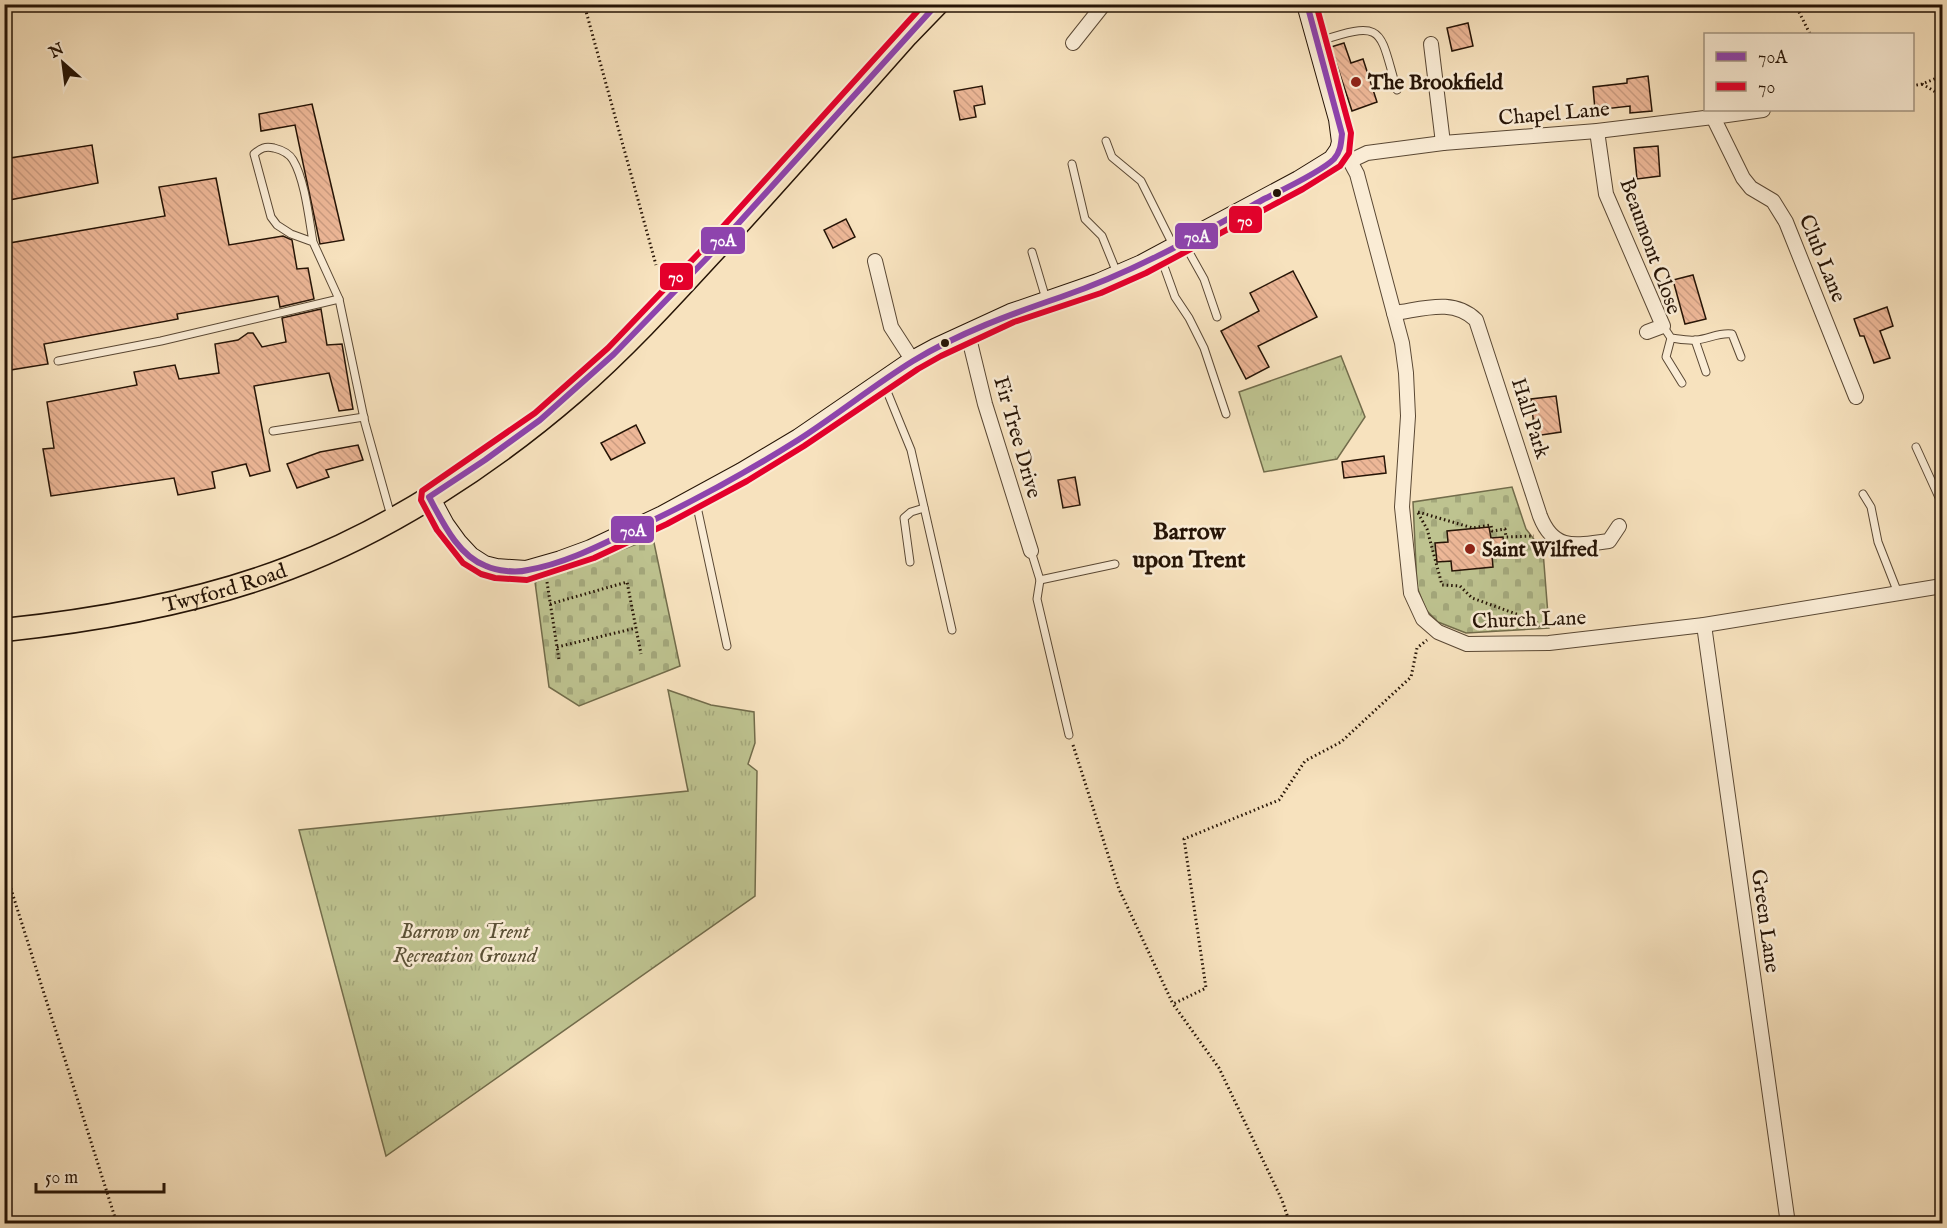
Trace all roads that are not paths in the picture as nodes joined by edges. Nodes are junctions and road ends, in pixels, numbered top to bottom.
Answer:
1 (938, 4) edge
2 (1104, 4) edge
3 (1307, 4) edge
4 (1317, 41) junction
5 (1073, 43) dead end
6 (1431, 44) dead end
7 (1397, 90) dead end
8 (1756, 111) edge
9 (1713, 117) junction
10 (1597, 131) junction
11 (1106, 141) dead end
12 (1443, 143) junction
13 (1345, 156) junction
14 (1072, 164) dead end
15 (313, 242) junction
16 (1173, 249) junction
17 (1032, 252) dead end
18 (875, 261) dead end
19 (1118, 275) junction
20 (339, 299) junction
21 (1047, 302) junction
22 (1394, 313) junction
23 (1217, 317) dead end
24 (1647, 332) dead end
25 (1667, 332) junction
26 (968, 334) junction
27 (1695, 340) junction
28 (1741, 357) dead end
29 (58, 361) dead end
30 (913, 361) junction
31 (1706, 372) dead end
32 (883, 382) junction
33 (1682, 383) dead end
34 (1856, 397) dead end
35 (1226, 414) dead end
36 (364, 417) junction
37 (273, 431) dead end
38 (1916, 447) dead end
39 (1863, 494) dead end
40 (429, 497) junction
41 (695, 499) junction
42 (1942, 504) edge
43 (924, 508) junction
44 (392, 519) junction
45 (1619, 526) dead end
46 (1031, 551) joint
47 (910, 562) dead end
48 (1115, 564) dead end
49 (1040, 580) junction
50 (1942, 586) edge
51 (1898, 593) junction
52 (1704, 625) junction
53 (4, 630) edge
54 (952, 630) dead end
55 (727, 646) dead end
56 (1070, 735) road end
57 (1788, 1224) edge

1 - 40 main road, Twyford Road
2 - 5 street
3 - 4 street
4 - 7 lane
4 - 13 street
6 - 12 street
8 - 9 street, Chapel Lane
9 - 10 street, Chapel Lane
9 - 34 street, Club Lane
10 - 12 street, Chapel Lane
10 - 25 street, Beaumont Close
11 - 16 lane
12 - 13 street, Chapel Lane
13 - 16 street
13 - 22 street, Church Lane
14 - 19 lane
15 - 15 lane
15 - 20 lane
16 - 19 street
16 - 23 lane
16 - 35 lane
17 - 21 lane
18 - 30 street
19 - 21 street
20 - 29 lane
20 - 36 lane
21 - 26 street
22 - 45 street, Hall Park
22 - 52 street, Church Lane
24 - 25 street, Beaumont Close
25 - 27 lane
25 - 33 lane
26 - 30 street
26 - 46 street, Fir Tree Drive
27 - 28 lane
27 - 31 lane
30 - 32 street
32 - 41 street
32 - 43 lane
36 - 37 lane
36 - 44 lane
38 - 42 lane
39 - 51 lane
40 - 41 street
40 - 44 main road, Twyford Road
41 - 55 lane
43 - 47 lane
43 - 54 lane
44 - 53 main road, Twyford Road
46 - 49 lane
48 - 49 lane
49 - 56 lane
50 - 51 street, Church Lane
51 - 52 street, Church Lane
52 - 57 street, Green Lane

